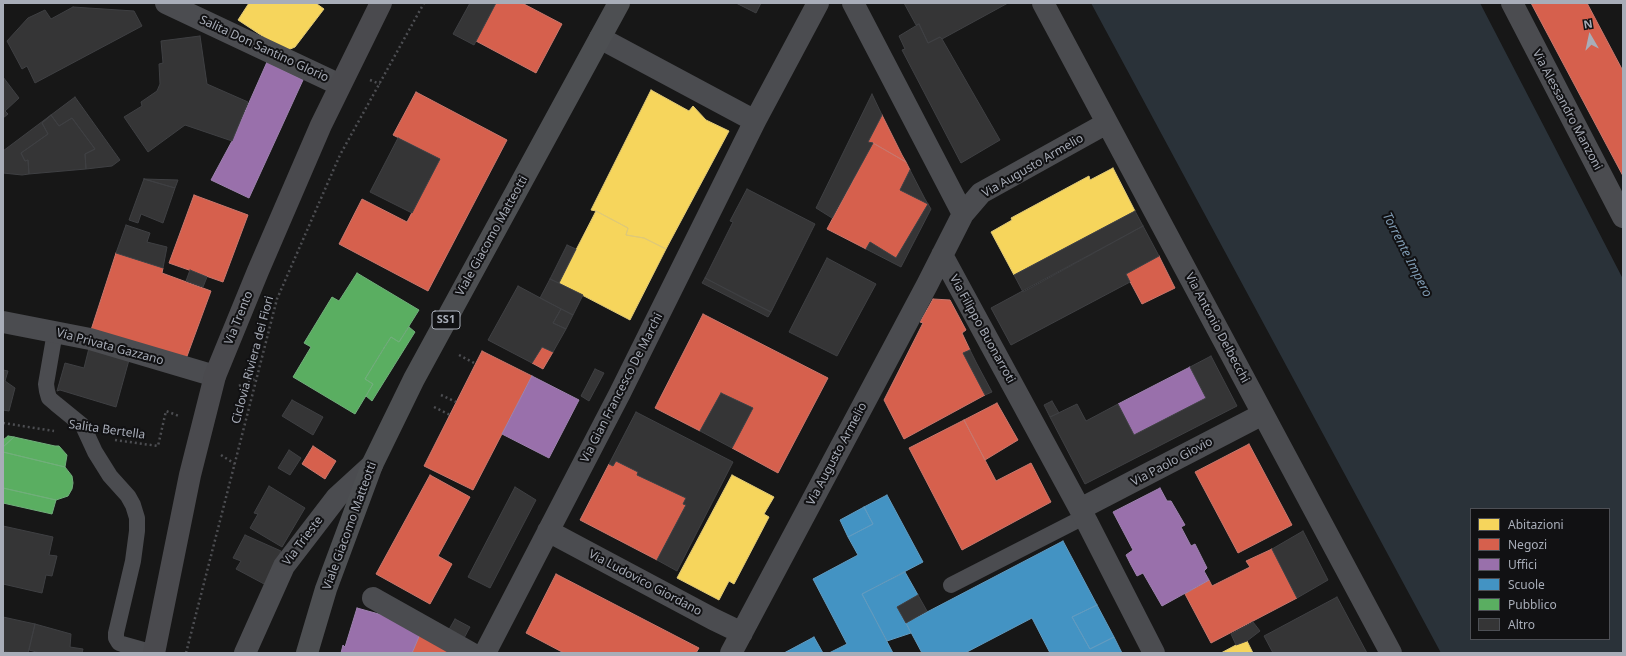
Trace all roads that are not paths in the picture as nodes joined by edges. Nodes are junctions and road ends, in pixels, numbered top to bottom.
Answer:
1 (166, 3) edge
2 (381, 3) edge
3 (619, 3) edge
4 (818, 3) edge
5 (853, 3) edge
6 (1043, 3) edge
7 (1512, 3) edge
8 (600, 38) junction
9 (340, 85) junction
10 (755, 121) junction
11 (1107, 123) junction
12 (963, 214) junction
13 (1623, 216) edge
14 (942, 255) junction
15 (3, 322) edge
16 (54, 332) junction
17 (215, 376) junction
18 (1263, 414) junction
19 (372, 465) junction
20 (1082, 513) junction
21 (548, 531) junction
22 (951, 585) dead end
23 (373, 598) dead end
24 (735, 647) edge
25 (154, 653) edge
26 (245, 653) edge
27 (307, 653) edge
28 (471, 653) edge
29 (485, 653) edge
30 (1154, 653) edge
31 (1391, 653) edge

1 - 9 street, Salita Don Santino Glorio
2 - 9 main road, Via Trento
3 - 8 main road, Viale Giacomo Matteotti / SS1
4 - 10 street, Via Gian Francesco De Marchi
5 - 12 street
6 - 11 street, Via Antonio Delbecchi
7 - 13 street, Via Alessandro Manzoni
8 - 10 street
8 - 19 main road, Viale Giacomo Matteotti / SS1
9 - 17 main road, Via Trento
10 - 21 street, Via Gian Francesco De Marchi
11 - 12 street, Via Augusto Armelio
11 - 18 street, Via Antonio Delbecchi
12 - 14 street
14 - 20 street, Via Filippo Buonarroti
14 - 24 street, Via Augusto Armelio
15 - 16 street, Via Privata Gazzano
16 - 17 street, Via Privata Gazzano
16 - 25 lane
17 - 25 main road, Via Trento
18 - 20 street, Via Paolo Giovio
18 - 31 street, Via Antonio Delbecchi
19 - 26 street, Via Trieste
19 - 27 main road, Viale Giacomo Matteotti / SS1
20 - 22 lane
20 - 30 street, Via Filippo Buonarroti
21 - 24 street, Via Ludovico Giordano
21 - 29 street, Via Gian Francesco De Marchi
23 - 28 street

